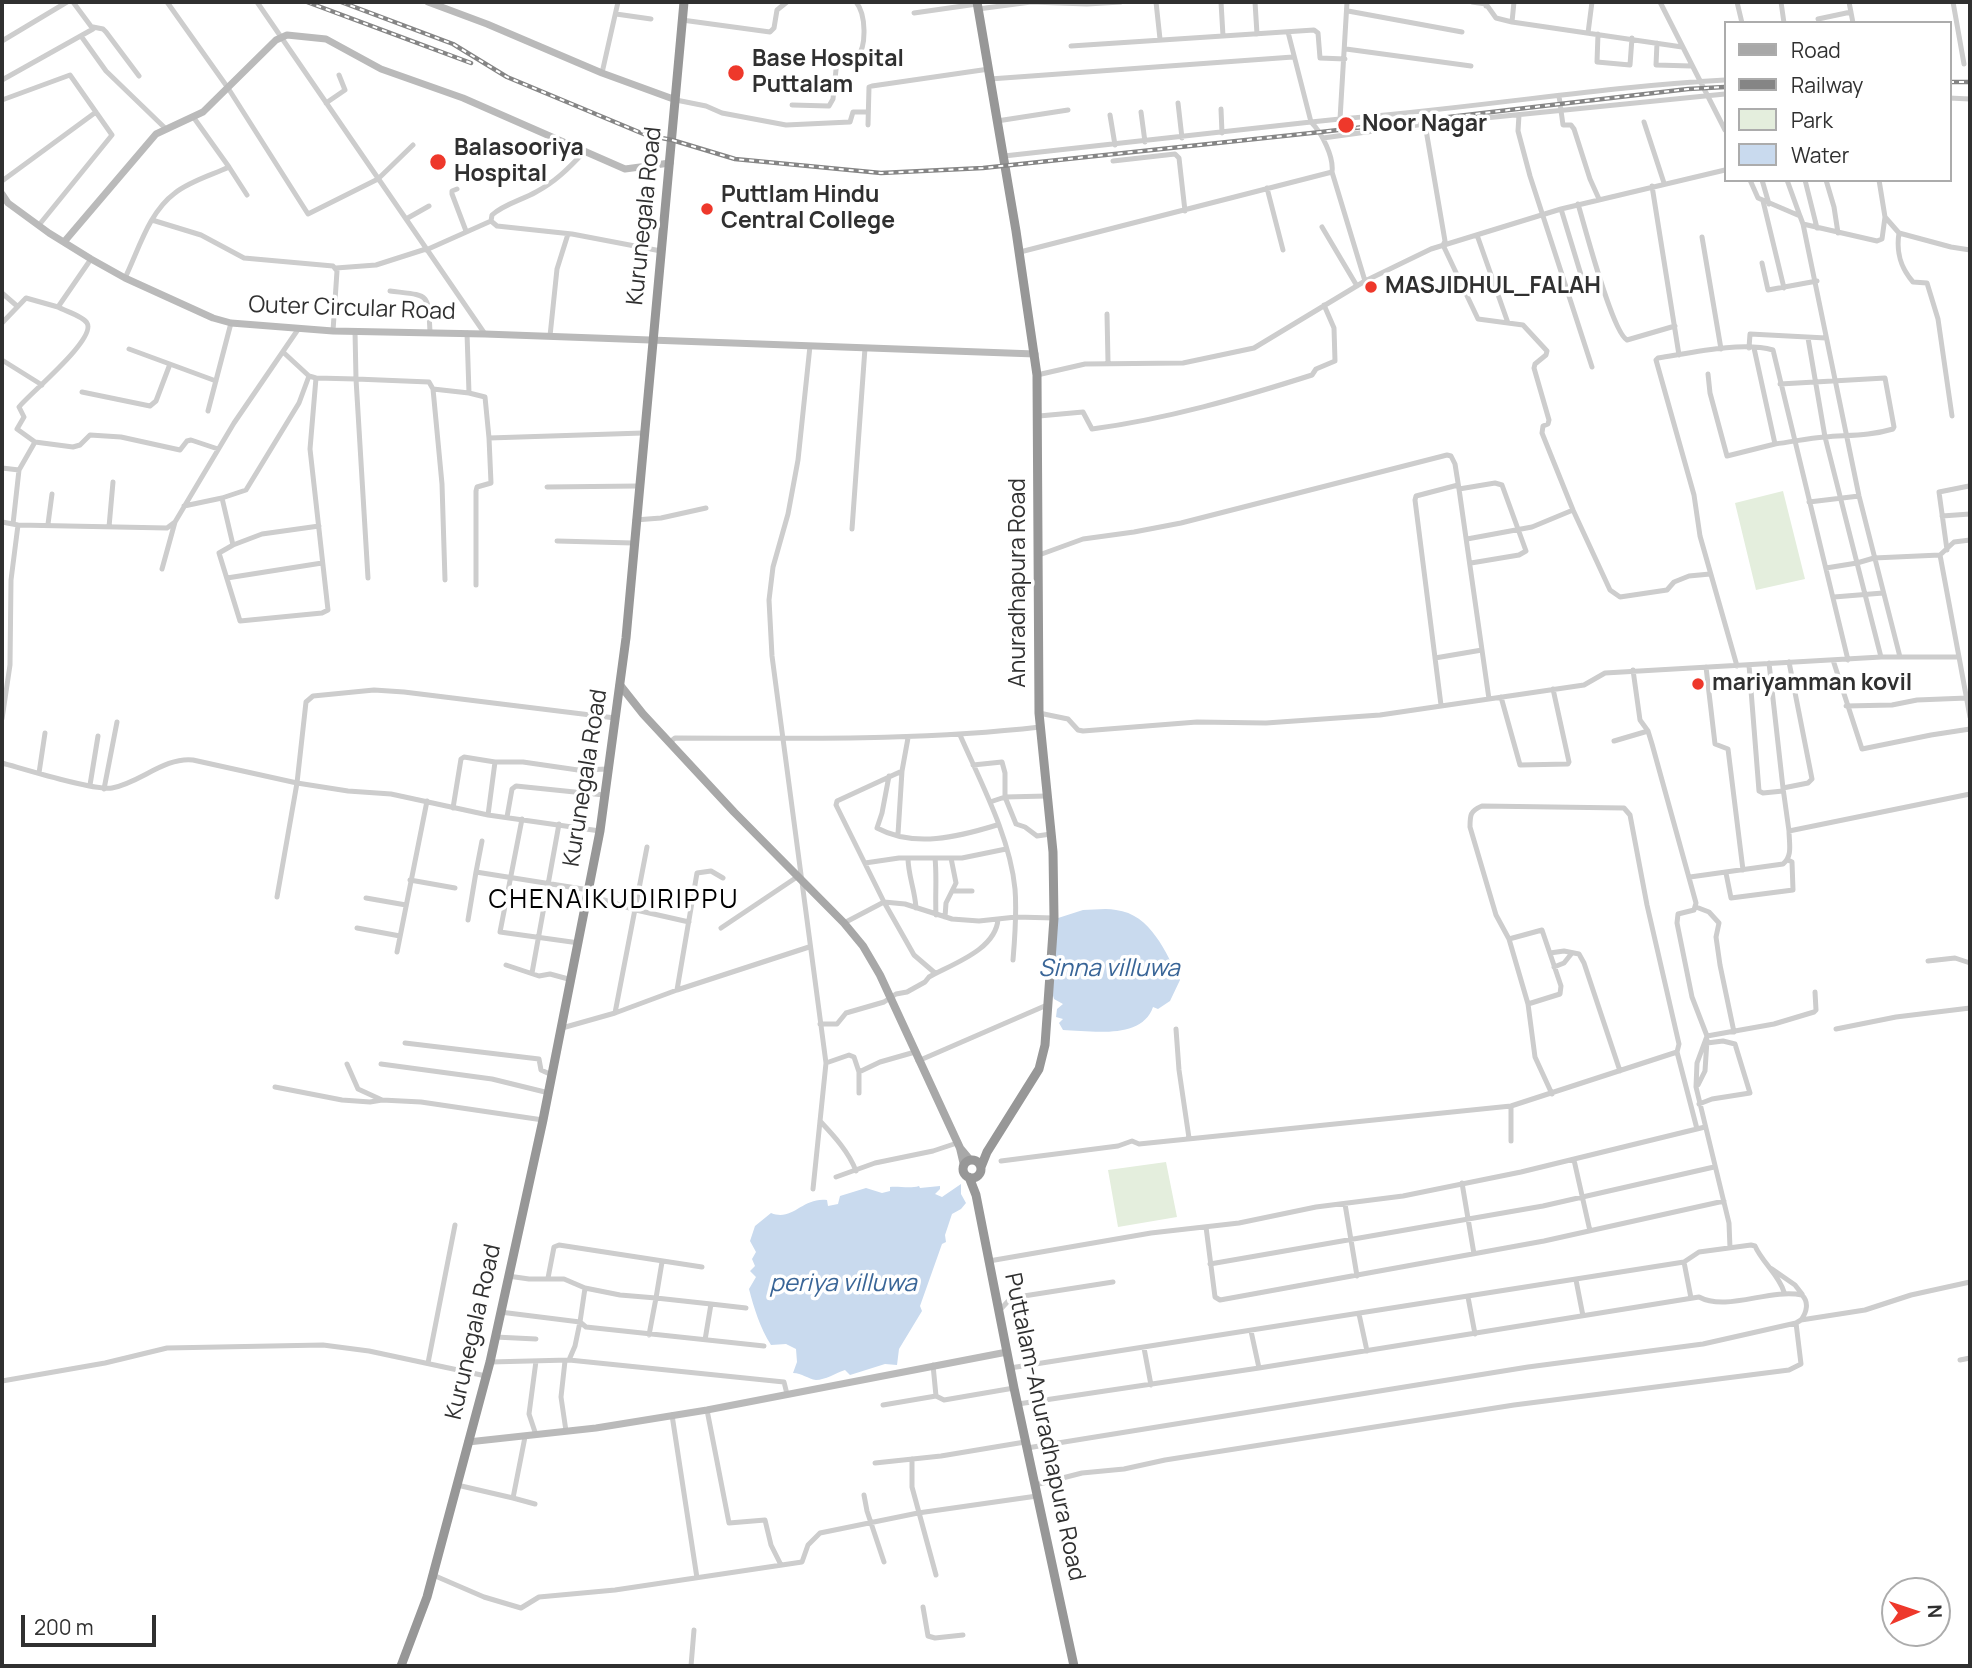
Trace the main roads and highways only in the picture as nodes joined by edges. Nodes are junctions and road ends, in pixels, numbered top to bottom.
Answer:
1 (684, 2) edge
2 (978, 5) edge
3 (620, 685) junction
4 (618, 698) junction
5 (643, 714) junction
6 (973, 1167) junction
7 (401, 1666) edge
8 (1074, 1666) edge

1 - 3 highway, Kurunegala Road
2 - 6 highway, Anuradhapura Road
3 - 4 highway, Kurunegala Road
3 - 5 main road
4 - 5 main road
4 - 7 highway, Kurunegala Road
5 - 6 main road
6 - 8 highway, Puttalam-Anuradhapura Road

